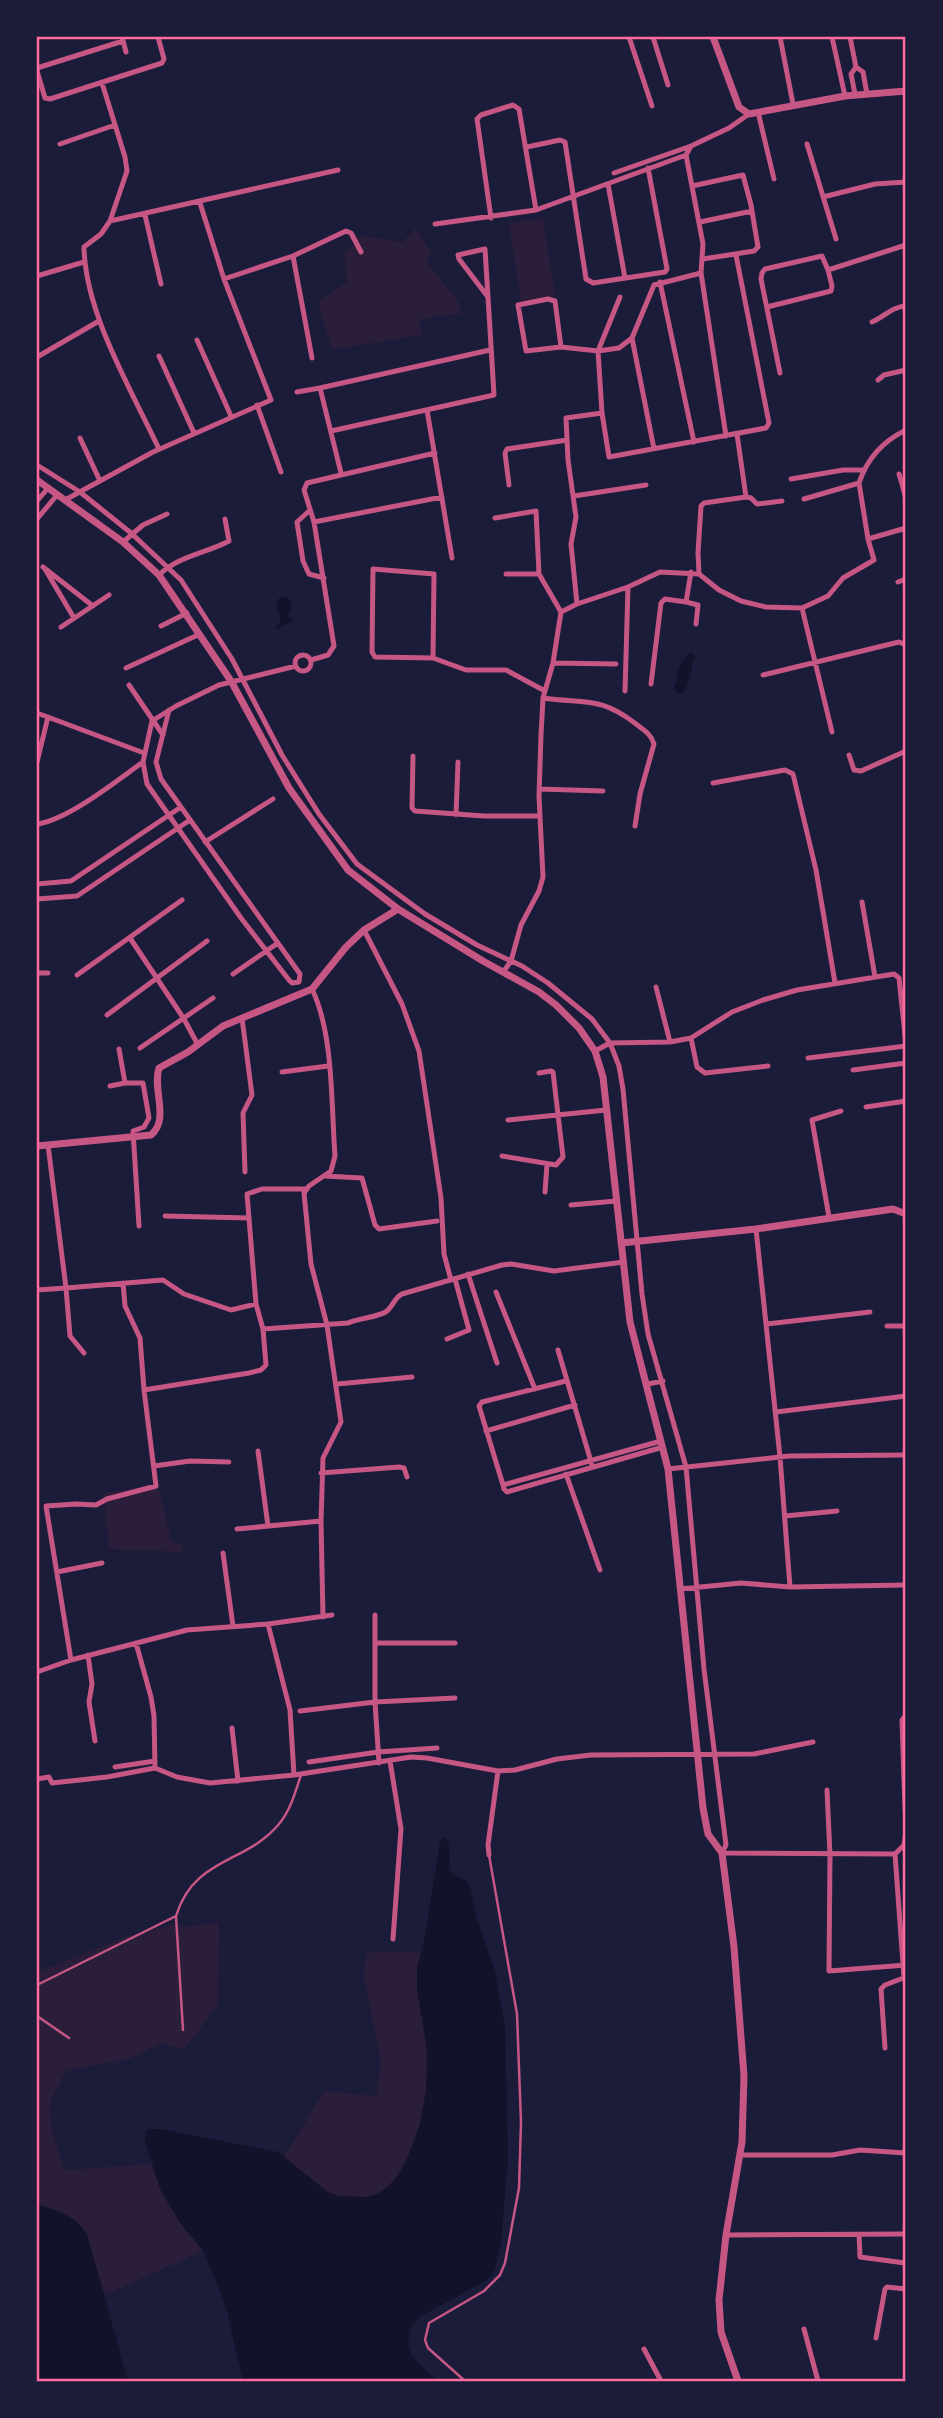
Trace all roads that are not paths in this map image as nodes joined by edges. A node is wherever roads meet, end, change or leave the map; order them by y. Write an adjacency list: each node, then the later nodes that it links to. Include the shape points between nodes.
1 (158, 37): 12 (street, via 162,63)
2 (629, 37): 19 (street)
3 (653, 37): 13 (street)
4 (713, 37): 21 (street, via 740,107)
5 (780, 37): 18 (street)
6 (832, 37): 17 (street)
7 (850, 37): 10 (street)
8 (122, 39): 9 (street); 11 (street)
9 (126, 52)
10 (856, 67): 15 (street, via 863,72); 16 (street, via 851,75)
11 (37, 70): 12 (street, via 47,99)
12 (102, 83): 22 (street)
13 (667, 85)
14 (906, 91): 15 (street)
15 (867, 93): 16 (street)
16 (855, 94): 17 (street)
17 (845, 96): 18 (street)
18 (793, 104): 20 (street)
19 (652, 106)
20 (758, 112): 21 (street); 31 (street)
21 (749, 114): 25 (street)
22 (115, 125): 23 (street); 42 (street, via 127,171)
23 (60, 144)
24 (807, 144): 36 (street)
25 (691, 146): 27 (street); 30 (street)
26 (527, 147): 35 (street, via 565,142); 38 (street); 41 (street, via 516,106 477,118)
27 (686, 155): 28 (street); 34 (street)
28 (648, 168): 33 (street); 55 (street, via 667,269 663,274)
29 (338, 170): 37 (street)
30 (614, 173)
31 (774, 179)
32 (906, 182): 36 (street, via 875,184)
33 (608, 184): 35 (street); 55 (street)
34 (692, 186): 39 (street, via 739,174 745,177); 43 (street)
35 (574, 196): 38 (street); 55 (street, via 586,279 593,283)
36 (823, 197): 45 (street)
37 (200, 202): 40 (street); 56 (street)
38 (536, 210): 41 (street)
39 (752, 211): 43 (street); 48 (street, via 758,249)
40 (145, 215): 42 (street); 58 (street)
41 (491, 218): 44 (street)
42 (110, 221): 51 (street, via 84,247)
43 (700, 222): 50 (street)
44 (435, 224)
45 (836, 239)
46 (906, 245): 52 (street)
47 (361, 252): 49 (street, via 346,232)
48 (736, 255): 50 (street); 85 (street, via 769,423 766,428)
49 (293, 256): 56 (street); 72 (street)
50 (704, 259): 53 (street)
51 (84, 262): 54 (street); 63 (street)
52 (828, 270): 62 (street, via 831,291); 62 (street, via 822,257 765,269 761,279)
53 (701, 273): 57 (street); 86 (street)
54 (37, 276)
55 (625, 278)
56 (224, 279): 78 (street, via 271,400)
57 (660, 282): 65 (street, via 652,288); 89 (street)
58 (161, 284)
59 (488, 297): 59 (street, via 459,259 458,255 485,249); 68 (street)
60 (620, 297): 69 (street)
61 (906, 306): 64 (street)
62 (767, 307): 74 (street)
63 (99, 321): 71 (street); 90 (street)
64 (873, 322)
65 (632, 338): 69 (street, via 620,348); 91 (street)
66 (197, 340): 81 (street)
67 (561, 347): 67 (street, via 555,301 518,305 526,351); 69 (street)
68 (490, 350): 76 (street); 79 (street, via 494,395)
69 (598, 351): 80 (street)
70 (159, 356): 84 (street)
71 (37, 357)
72 (312, 358)
73 (906, 370): 75 (street)
74 (780, 373)
75 (878, 380)
76 (320, 388): 77 (street); 83 (street)
77 (297, 391)
78 (257, 405): 81 (street); 95 (street)
79 (427, 410): 83 (street); 92 (street)
80 (602, 413): 88 (street, via 566,418); 91 (street, via 609,457)
81 (230, 416): 84 (street)
82 (906, 430): 94 (street, via 885,442)
83 (331, 431): 96 (street)
84 (194, 433): 90 (street)
85 (737, 434): 86 (street); 110 (street)
86 (726, 436): 89 (street)
87 (80, 438): 99 (street)
88 (567, 440): 103 (street, via 507,449); 108 (street)
89 (694, 442): 91 (street)
90 (159, 449): 99 (street)
91 (654, 449)
92 (436, 453): 96 (street); 109 (street)
93 (37, 465): 106 (street)
94 (863, 470): 98 (street); 101 (street)
95 (281, 472)
96 (341, 473): 116 (street, via 305,485)
97 (899, 474): 102 (street)
98 (791, 479)
99 (100, 481): 106 (street)
100 (38, 483): 105 (street)
101 (859, 483): 112 (street); 124 (street)
102 (904, 484): 113 (street)
103 (509, 485)
104 (646, 485): 108 (street)
105 (48, 488): 107 (street); 114 (street)
106 (78, 493): 111 (street); 123 (street)
107 (57, 495): 111 (street); 119 (street)
108 (573, 496): 139 (street, via 576,517 571,544)
109 (442, 497): 121 (street); 126 (street)
110 (746, 497): 115 (street, via 757,504); 130 (street, via 701,506)
111 (67, 499): 125 (street)
112 (804, 499)
113 (906, 499)
114 (37, 501)
115 (782, 501)
116 (309, 511): 121 (street); 133 (street, via 297,522 303,561 309,574)
117 (167, 514): 123 (street)
118 (495, 518): 132 (street, via 536,511)
119 (37, 519)
120 (225, 519): 128 (street, via 229,541)
121 (314, 522): 133 (street)
122 (906, 528): 124 (street)
123 (131, 533): 125 (street); 128 (street)
124 (868, 539): 141 (street, via 873,562 848,574 828,596)
125 (122, 542): 128 (street)
126 (452, 558)
127 (40, 568): 140 (street); 144 (street)
128 (164, 570): 143 (street); 146 (street, via 192,594)
129 (691, 572): 130 (street); 136 (street, via 660,572); 138 (street)
130 (699, 573): 141 (street, via 741,601)
131 (506, 574): 132 (street)
132 (539, 574): 142 (street)
133 (324, 578): 157 (street, via 334,646 328,655 311,660 298,656 296,666)
134 (906, 579): 135 (street)
135 (898, 582)
136 (628, 587): 139 (street); 162 (street)
137 (109, 595): 140 (street)
138 (686, 602): 145 (street, via 698,605); 159 (street, via 665,599 661,603)
139 (577, 604): 142 (street)
140 (93, 606): 144 (street)
141 (802, 608): 152 (street)
142 (561, 612): 153 (street)
143 (187, 614): 147 (street); 149 (street)
144 (74, 618): 148 (street)
145 (696, 624)
146 (210, 625): 149 (street); 157 (street)
147 (161, 626)
148 (61, 627)
149 (199, 633): 155 (street); 158 (street)
150 (906, 645): 152 (street, via 899,642)
151 (433, 658): 151 (street, via 375,657 373,569 434,574); 161 (street, via 466,670 506,670)
152 (815, 662): 156 (street); 168 (street)
153 (553, 663): 154 (street); 161 (street)
154 (616, 664)
155 (126, 668)
156 (763, 676)
157 (242, 678): 158 (street); 172 (street)
158 (231, 681): 164 (street); 175 (street)
159 (651, 684)
160 (130, 685): 167 (street)
161 (545, 691): 163 (street)
162 (625, 691)
163 (543, 698): 180 (street); 189 (street, via 609,706 650,734 654,744)
164 (169, 710): 167 (street); 169 (street)
165 (37, 713): 166 (street)
166 (48, 717): 171 (street); 176 (street)
167 (152, 720): 169 (street); 171 (street)
168 (832, 732)
169 (163, 735): 183 (street, via 157,769)
170 (906, 751): 173 (street, via 861,771 854,769)
171 (144, 753): 177 (street)
172 (282, 755): 175 (street); 202 (street, via 357,864 425,914)
173 (849, 755)
174 (413, 756): 184 (street, via 412,808)
175 (272, 758): 196 (street, via 348,870)
176 (37, 762)
177 (143, 762): 185 (street, via 147,784); 188 (street, via 67,814)
178 (458, 762): 184 (street)
179 (713, 783): 210 (street, via 785,770 793,774 816,870)
180 (539, 789): 181 (street); 186 (street)
181 (603, 791)
182 (273, 799): 191 (street)
183 (181, 807): 185 (street); 187 (street)
184 (456, 815): 186 (street)
185 (168, 816): 190 (street); 192 (street, via 71,881)
186 (540, 816): 202 (street, via 543,877)
187 (190, 820): 190 (street); 191 (street)
188 (37, 824)
189 (635, 826)
190 (177, 829): 193 (street, via 78,895); 201 (street)
191 (205, 842): 200 (street)
192 (37, 884)
193 (37, 899)
194 (182, 900): 198 (street)
195 (862, 902): 207 (street)
196 (398, 909): 197 (street); 202 (street, via 483,961)
197 (365, 930): 212 (street); 263 (street, via 402,1004 419,1051 441,1198 444,1254)
198 (130, 939): 206 (street); 209 (street)
199 (207, 941): 209 (street)
200 (278, 943): 201 (street); 201 (street, via 300,974 299,982 292,983)
201 (267, 951): 205 (street)
202 (508, 965): 217 (street, via 548,983); 218 (street)
203 (37, 973): 204 (street)
204 (48, 973)
205 (233, 974)
206 (77, 975)
207 (875, 976): 208 (street); 210 (street)
208 (903, 977): 223 (street)
209 (157, 978): 214 (street); 216 (street)
210 (835, 983): 219 (street, via 763,1000 732,1012)
211 (656, 987): 220 (street)
212 (312, 989): 215 (street); 229 (street, via 324,1028)
213 (213, 998): 216 (street)
214 (107, 1015)
215 (242, 1018): 222 (street); 247 (street, via 252,1095 243,1113)
216 (184, 1019): 222 (street); 224 (street)
217 (592, 1019): 218 (street); 221 (street)
218 (579, 1028): 226 (street)
219 (691, 1038): 220 (street); 230 (street, via 697,1067 705,1073)
220 (670, 1042): 221 (street)
221 (608, 1044): 226 (street); 260 (street, via 623,1089)
222 (198, 1045): 242 (street, via 159,1068 158,1129)
223 (906, 1046): 227 (street)
224 (140, 1048)
225 (119, 1049): 234 (street)
226 (597, 1050): 238 (street)
227 (808, 1058)
228 (906, 1063): 231 (street)
229 (328, 1066): 232 (street); 248 (street, via 335,1156 331,1171)
230 (768, 1066)
231 (853, 1070)
232 (282, 1072)
233 (539, 1073): 240 (street, via 554,1072)
234 (124, 1083): 235 (street); 242 (street, via 141,1082 144,1087 149,1118 144,1127 132,1131)
235 (110, 1086)
236 (906, 1101): 237 (street)
237 (866, 1107)
238 (607, 1110): 240 (street); 251 (street)
239 (841, 1111): 255 (street, via 812,1120)
240 (560, 1115): 241 (street); 246 (street, via 564,1157 556,1165)
241 (508, 1120)
242 (133, 1138): 243 (street); 258 (street)
243 (48, 1145): 244 (street); 265 (street)
244 (37, 1146)
245 (502, 1156): 246 (street)
246 (547, 1164): 250 (street)
247 (245, 1172)
248 (324, 1176): 249 (street); 257 (street, via 362,1178 379,1229)
249 (307, 1189): 256 (street, via 262,1189 247,1194); 271 (street, via 311,1264)
250 (545, 1192)
251 (616, 1201): 252 (street); 260 (street)
252 (571, 1205)
253 (906, 1214): 255 (street, via 893,1209)
254 (165, 1216): 256 (street)
255 (829, 1217): 259 (street)
256 (248, 1218): 268 (street)
257 (437, 1221)
258 (139, 1226)
259 (756, 1229): 260 (street); 270 (street)
260 (630, 1242): 261 (street); 281 (street, via 648,1334)
261 (624, 1262): 262 (street, via 554,1271 511,1264); 283 (street, via 630,1322)
262 (468, 1274): 263 (street); 278 (street)
263 (453, 1280): 271 (street, via 402,1294 382,1314); 275 (street, via 469,1330)
264 (123, 1283): 265 (street); 268 (street, via 163,1280 184,1294 231,1310); 285 (street, via 125,1306 140,1338)
265 (66, 1288): 266 (street); 277 (street, via 70,1336)
266 (37, 1290)
267 (496, 1292): 284 (street)
268 (256, 1304): 274 (street)
269 (870, 1312): 270 (street)
270 (767, 1324): 288 (street)
271 (327, 1325): 274 (street); 282 (street)
272 (887, 1326): 273 (street)
273 (906, 1326)
274 (263, 1329): 285 (street, via 266,1365 261,1370)
275 (447, 1339)
276 (558, 1350): 280 (street)
277 (84, 1353)
278 (496, 1363)
279 (412, 1377): 282 (street)
280 (565, 1381): 284 (street); 287 (street)
281 (663, 1381): 283 (street); 297 (street)
282 (337, 1384): 300 (street, via 341,1422 323,1458)
283 (648, 1384): 290 (street)
284 (534, 1389): 289 (street, via 482,1402 479,1409)
285 (144, 1390): 296 (street)
286 (906, 1396): 288 (street)
287 (575, 1405): 289 (street); 295 (street)
288 (776, 1412): 293 (street)
289 (486, 1431): 299 (street, via 508,1492)
290 (662, 1444): 295 (street); 298 (street)
291 (258, 1451): 306 (street)
292 (906, 1455): 293 (street)
293 (780, 1457): 297 (street); 303 (street)
294 (229, 1462): 296 (street)
295 (592, 1465): 299 (street)
296 (154, 1466): 312 (street, via 156,1486 152,1488 96,1505 46,1506)
297 (686, 1467): 298 (street); 305 (street)
298 (668, 1469): 307 (street)
299 (565, 1472): 311 (street)
300 (321, 1473): 301 (street, via 399,1467); 304 (street)
301 (407, 1477)
302 (837, 1511): 303 (street)
303 (785, 1516): 314 (street)
304 (321, 1521): 306 (street); 319 (street)
305 (690, 1522): 307 (street); 315 (street)
306 (268, 1525): 308 (street)
307 (675, 1525): 316 (street)
308 (237, 1529)
309 (223, 1553): 321 (street)
310 (102, 1563): 312 (street)
311 (600, 1570)
312 (57, 1572): 326 (street)
313 (906, 1585): 314 (street)
314 (790, 1587): 315 (street, via 741,1583)
315 (697, 1591): 316 (street); 339 (street)
316 (680, 1593): 338 (street)
317 (332, 1615): 319 (street)
318 (375, 1615): 323 (street)
319 (323, 1616): 320 (street)
320 (268, 1624): 321 (street); 348 (street, via 290,1710)
321 (233, 1626): 322 (street, via 187,1630)
322 (136, 1643): 325 (street); 343 (street, via 154,1716)
323 (375, 1643): 324 (street); 329 (street)
324 (455, 1643)
325 (88, 1655): 326 (street); 333 (street)
326 (71, 1660): 327 (street)
327 (37, 1672)
328 (455, 1698): 329 (street)
329 (375, 1702): 330 (street); 336 (street)
330 (300, 1711)
331 (906, 1715): 351 (street, via 902,1720)
332 (232, 1728): 350 (street)
333 (95, 1741)
334 (813, 1742): 339 (street, via 765,1753)
335 (437, 1748): 336 (street)
336 (378, 1752): 337 (street); 342 (street)
337 (367, 1754): 341 (street); 344 (street)
338 (701, 1755): 339 (street); 346 (street, via 591,1755); 355 (street, via 708,1834)
339 (714, 1755): 355 (street, via 726,1845)
340 (390, 1761): 342 (street); 346 (street, via 419,1757); 360 (street, via 401,1829)
341 (309, 1762)
342 (379, 1763): 344 (street)
343 (155, 1764): 345 (street); 349 (street, via 75,1781); 350 (street, via 177,1777 210,1783)
344 (368, 1765): 347 (street)
345 (116, 1767)
346 (498, 1771): 357 (street)
347 (301, 1774): 348 (street); 359 (lane, via 289,1811 278,1826 195,1880)
348 (293, 1775): 350 (street)
349 (37, 1779)
350 (238, 1781)
351 (905, 1781): 353 (street)
352 (827, 1790): 358 (street)
353 (906, 1826)
354 (906, 1832): 356 (street, via 904,1845)
355 (722, 1853): 358 (street); 369 (street, via 744,2077)
356 (895, 1854): 358 (street); 361 (street)
357 (489, 1855): 378 (lane, via 517,2014 519,2188 500,2275 484,2291 429,2323 425,2334 428,2348)
358 (830, 1855): 361 (street, via 829,1971)
359 (176, 1916): 363 (lane); 365 (lane)
360 (394, 1939)
361 (905, 1965): 362 (street)
362 (905, 1977): 367 (street, via 881,1989)
363 (37, 1985)
364 (37, 2016): 366 (lane)
365 (183, 2031)
366 (69, 2038)
367 (885, 2048)
368 (906, 2153): 369 (street, via 860,2150 832,2155)
369 (740, 2155): 372 (street)
370 (859, 2234): 371 (street); 372 (street); 373 (street, via 860,2257)
371 (906, 2234)
372 (726, 2235): 380 (street, via 719,2317)
373 (905, 2263)
374 (906, 2289): 376 (street, via 885,2289)
375 (804, 2329): 381 (street)
376 (876, 2337)
377 (644, 2349): 379 (street)
378 (465, 2381)
379 (661, 2381)
380 (738, 2381)
381 (818, 2381)

